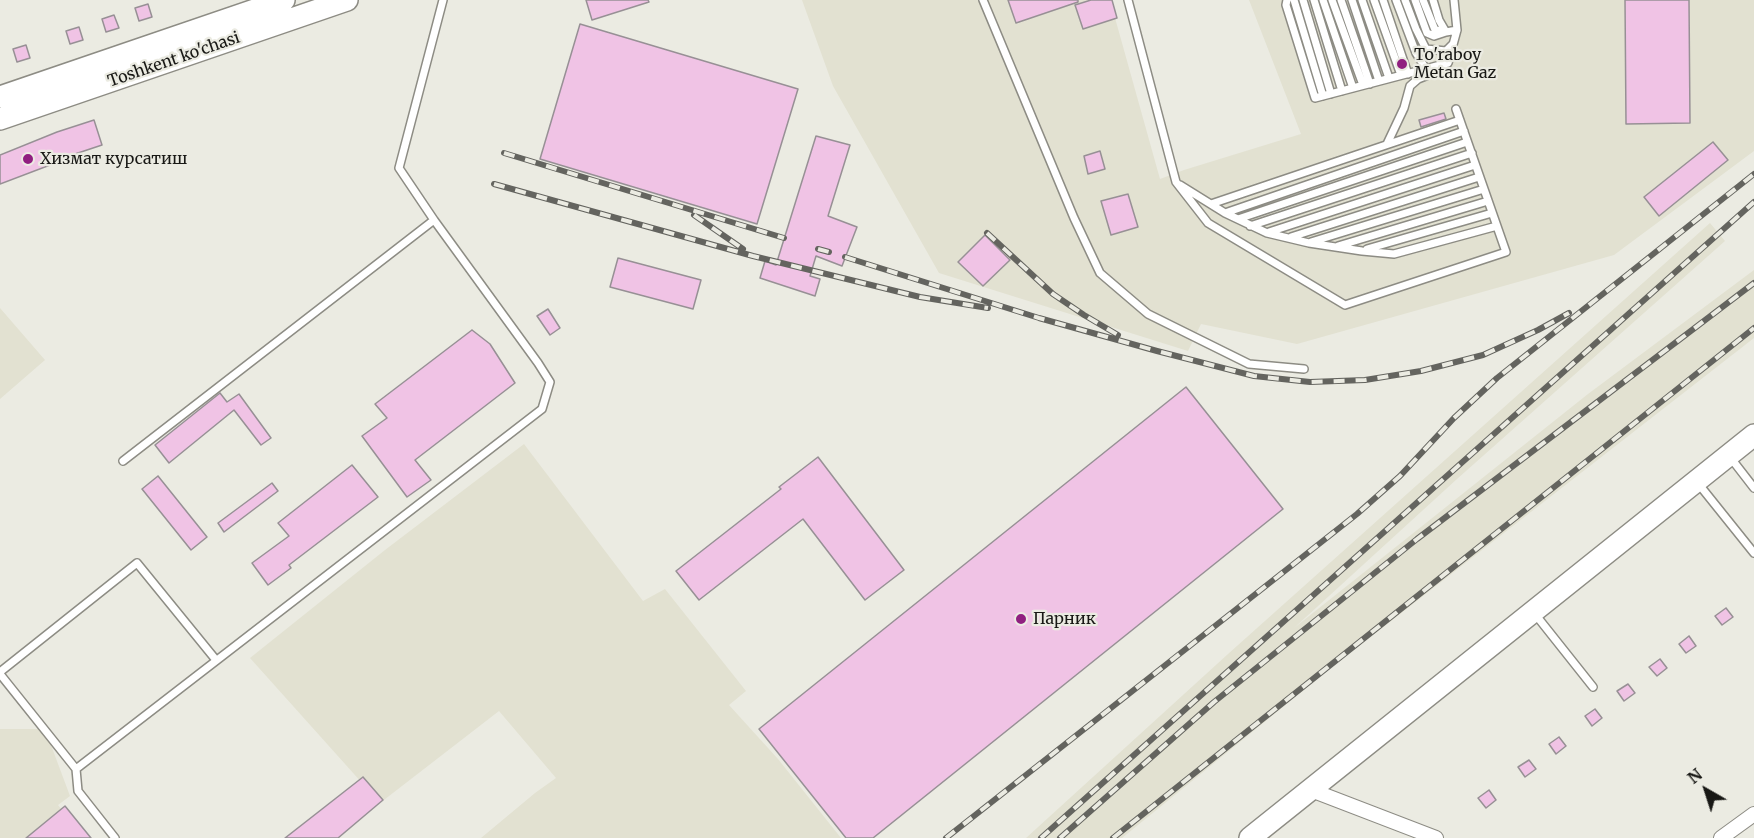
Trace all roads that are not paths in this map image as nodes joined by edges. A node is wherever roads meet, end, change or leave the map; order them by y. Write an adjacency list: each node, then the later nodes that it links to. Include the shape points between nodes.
1 (284, 0): 35 (main road, Toshkent ko'chasi)
2 (347, 0): 37 (main road, Toshkent ko'chasi)
3 (443, 0): 52 (lane, via 399,168)
4 (983, 0): 60 (lane, via 1100,273 1148,314 1249,364)
5 (1128, 0): 45 (lane)
6 (1287, 0): 34 (lane, via 1315,98)
7 (1294, 0): 34 (lane)
8 (1303, 0): 34 (lane)
9 (1314, 0): 33 (lane)
10 (1323, 0): 32 (lane)
11 (1332, 0): 31 (lane)
12 (1341, 0): 31 (lane)
13 (1352, 0): 30 (lane)
14 (1362, 0): 29 (lane)
15 (1374, 0): 28 (lane)
16 (1383, 0): 28 (lane)
17 (1396, 0): 27 (lane)
18 (1406, 0): 25 (lane, via 1426,49 1446,51)
19 (1415, 0): 24 (lane, via 1427,33 1434,36)
20 (1423, 0): 24 (lane, via 1435,30)
21 (1433, 0): 24 (lane)
22 (1454, 0): 23 (lane)
23 (1457, 30): 24 (lane); 25 (lane)
24 (1446, 32)
25 (1453, 44): 26 (lane)
26 (1448, 63): 27 (lane); 41 (lane, via 1410,86)
27 (1426, 69): 28 (lane)
28 (1405, 74): 29 (lane)
29 (1389, 78): 30 (lane)
30 (1379, 81): 31 (lane)
31 (1366, 85): 32 (lane)
32 (1353, 88): 33 (lane)
33 (1342, 91): 34 (lane)
34 (1327, 95)
35 (0, 97)
36 (1456, 109): 38 (lane)
37 (0, 119)
38 (1460, 120): 39 (lane); 41 (lane)
39 (1464, 131): 40 (lane); 49 (lane)
40 (1467, 142): 42 (lane); 51 (lane)
41 (1387, 144): 48 (lane)
42 (1472, 153): 43 (lane); 53 (lane)
43 (1475, 165): 44 (lane); 55 (lane)
44 (1479, 177): 46 (lane); 56 (lane)
45 (1176, 182): 48 (lane); 54 (lane, via 1208,223 1345,305 1506,252)
46 (1484, 189): 47 (lane); 57 (lane)
47 (1488, 201): 50 (lane); 58 (lane)
48 (1211, 204): 49 (lane)
49 (1225, 213): 51 (lane)
50 (1492, 213): 54 (lane); 59 (lane)
51 (1238, 219): 53 (lane)
52 (434, 220): 63 (lane); 68 (lane, via 550,382 542,409)
53 (1251, 226): 55 (lane)
54 (1497, 226): 59 (lane, via 1394,254)
55 (1267, 233): 56 (lane)
56 (1289, 238): 57 (lane)
57 (1309, 243): 58 (lane)
58 (1335, 247): 59 (lane)
59 (1362, 250)
60 (1304, 369)
61 (1754, 435): 62 (main road)
62 (1728, 455): 64 (main road); 65 (lane)
63 (123, 461)
64 (1696, 481): 66 (lane); 67 (main road)
65 (1754, 488)
66 (1754, 553)
67 (1533, 612): 70 (lane); 72 (main road)
68 (216, 660): 69 (lane, via 137,563); 71 (lane)
69 (0, 673): 71 (lane)
70 (1593, 687)
71 (76, 769): 74 (lane, via 78,791)
72 (1311, 790): 75 (main road); 76 (street)
73 (1754, 814): 77 (street)
74 (115, 838)
75 (1250, 838)
76 (1436, 838)
77 (1721, 838)

